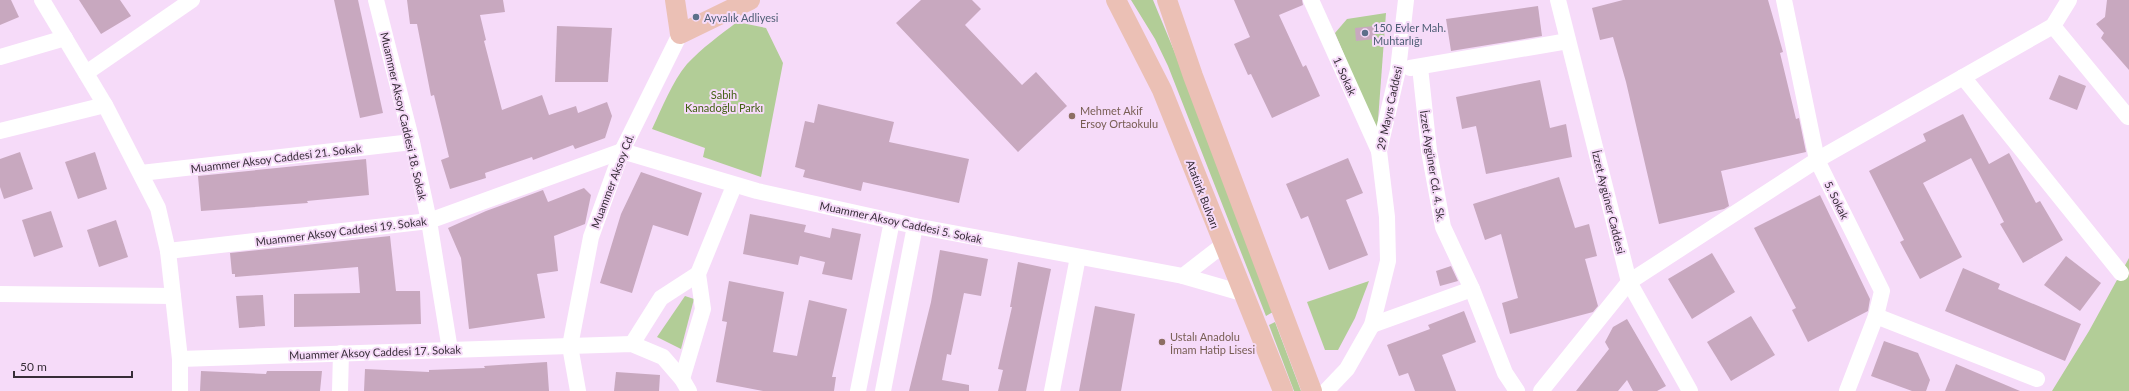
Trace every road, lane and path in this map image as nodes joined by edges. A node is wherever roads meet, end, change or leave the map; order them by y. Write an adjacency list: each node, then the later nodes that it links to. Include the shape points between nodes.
1 (42, 0): 15 (street)
2 (192, 0): 20 (street)
3 (376, 0): 25 (street, Muammer Aksoy Caddesi 18. Sokak)
4 (675, 0): 14 (main road)
5 (750, 0): 14 (main road)
6 (1116, 0): 34 (main road, Atatürk Bulvarı, via 1162,90)
7 (1167, 0): 61 (main road, via 1193,76)
8 (1310, 0): 27 (street, 1. Sokak)
9 (1406, 0): 19 (street, 29 Mayıs Caddesi)
10 (1558, 0): 16 (street, İzzet Aygüner Caddesi)
11 (1784, 0): 28 (street, 5. Sokak)
12 (2069, 0): 13 (street)
13 (2053, 26): 21 (street); 23 (street)
14 (680, 34): 26 (street, Muammer Aksoy Cd.)
15 (65, 38): 17 (street); 20 (street)
16 (1568, 41): 18 (street); 40 (street, İzzet Aygüner Caddesi)
17 (0, 57)
18 (1420, 67): 19 (street); 41 (street, İzzet Aygüner Cd. 4. Sk., via 1429,151 1443,227)
19 (1398, 70): 27 (street, 29 Mayıs Caddesi)
20 (86, 73): 22 (street)
21 (1963, 77): 28 (street); 37 (street)
22 (105, 105): 24 (street); 29 (street)
23 (2128, 117)
24 (0, 131)
25 (412, 142): 29 (street, Muammer Aksoy Caddesi 21. Sokak); 31 (street, Muammer Aksoy Caddesi 18. Sokak)
26 (622, 151): 30 (street, Muammer Aksoy Caddesi 5. Sokak); 31 (street, Muammer Aksoy Caddesi 19. Sokak); 48 (street, Muammer Aksoy Cd., via 591,237)
27 (1379, 151): 46 (street, 29 Mayıs Caddesi, via 1387,217 1388,260)
28 (1817, 160): 40 (street); 45 (street, 5. Sokak, via 1882,291)
29 (141, 173): 35 (street, via 158,208)
30 (734, 186): 32 (street, Muammer Aksoy Caddesi 5. Sokak); 38 (street)
31 (429, 221): 35 (street, Muammer Aksoy Caddesi 19. Sokak); 49 (street, Muammer Aksoy Caddesi 18. Sokak)
32 (892, 221): 33 (street, Muammer Aksoy Caddesi 5. Sokak); 57 (street)
33 (915, 226): 36 (street, Muammer Aksoy Caddesi 5. Sokak); 58 (street)
34 (1223, 245): 39 (street); 42 (main road, Atatürk Bulvarı)
35 (168, 251): 44 (street)
36 (1078, 257): 39 (street, Muammer Aksoy Caddesi 5. Sokak); 59 (street)
37 (2121, 273)
38 (698, 274): 47 (street, via 662,298); 53 (street, via 703,309)
39 (1183, 276): 42 (street, Muammer Aksoy Caddesi 5. Sokak)
40 (1629, 282): 64 (street); 65 (street, İzzet Aygüner Caddesi)
41 (1472, 289): 46 (street); 63 (street, İzzet Aygüner Cd. 4. Sk., via 1505,373)
42 (1242, 293): 60 (main road, Atatürk Bulvarı)
43 (0, 294): 44 (street)
44 (173, 296): 51 (street)
45 (1876, 316): 52 (street); 66 (street, 5. Sokak)
46 (1372, 325): 62 (street, 29 Mayıs Caddesi, via 1347,369)
47 (632, 344): 48 (street, Muammer Aksoy Caddesi 17. Sokak); 53 (street, via 663,357)
48 (570, 346): 49 (street, Muammer Aksoy Caddesi 17. Sokak); 56 (street, Muammer Aksoy Cd.)
49 (450, 350): 50 (street, Muammer Aksoy Caddesi 17. Sokak)
50 (341, 353): 51 (street, Muammer Aksoy Caddesi 17. Sokak); 55 (street)
51 (180, 359): 54 (street)
52 (2037, 379)
53 (686, 385)
54 (180, 391)
55 (340, 391)
56 (578, 391)
57 (858, 391)
58 (883, 391)
59 (1052, 391)
60 (1283, 391)
61 (1312, 391)
62 (1326, 391)
63 (1517, 391)
64 (1541, 391)
65 (1690, 391)
66 (1846, 391)

